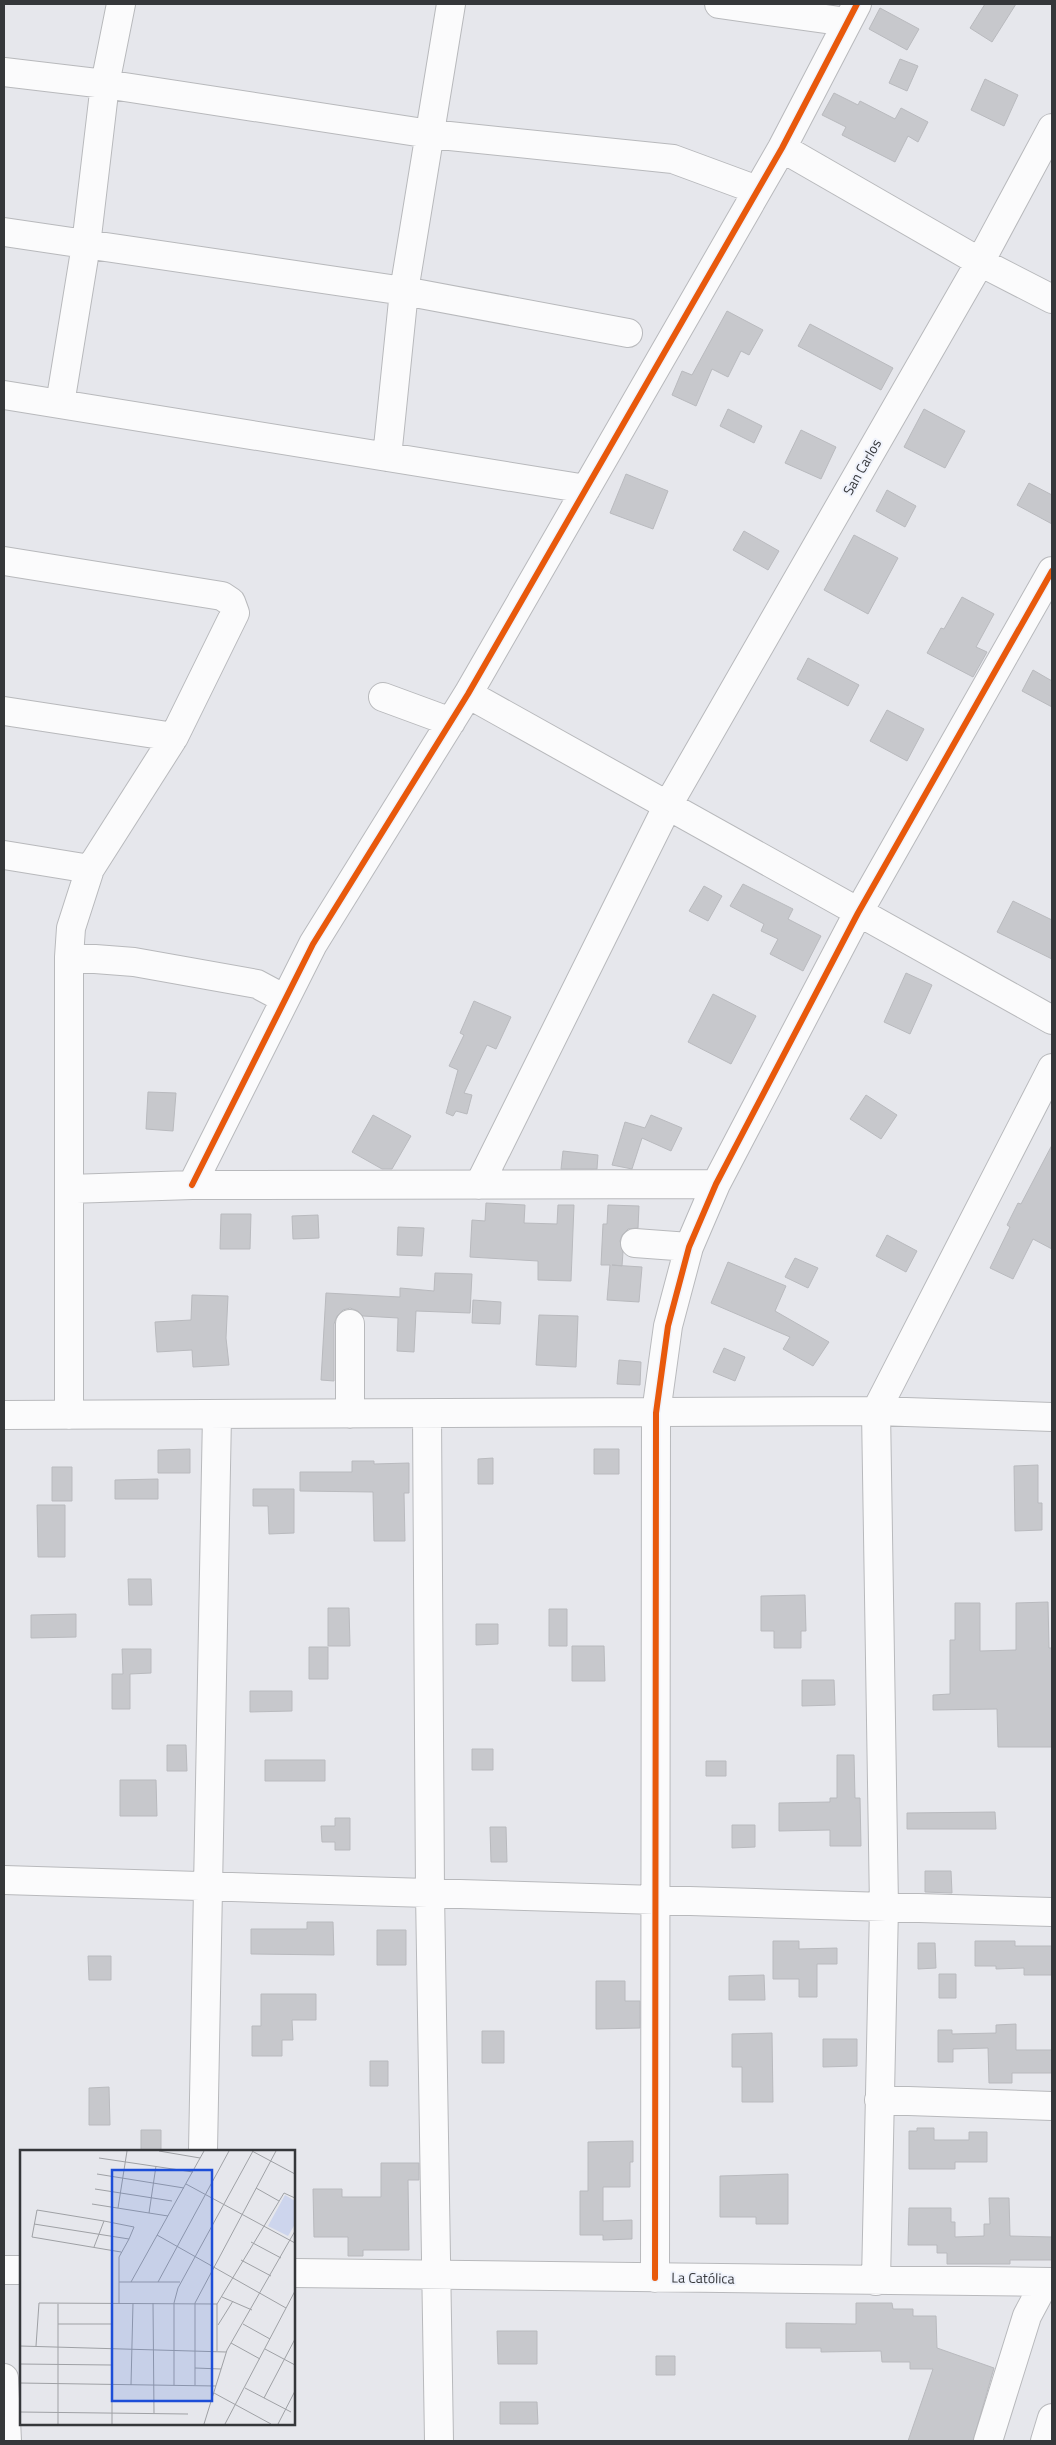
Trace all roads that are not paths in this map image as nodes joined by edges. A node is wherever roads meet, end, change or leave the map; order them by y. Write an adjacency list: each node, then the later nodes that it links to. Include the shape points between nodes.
1 (121, 4): 6 (street)
2 (451, 4): 8 (street)
3 (719, 4): 4 (street)
4 (852, 13): 9 (street)
5 (4, 72): 6 (street)
6 (105, 84): 8 (street); 12 (street)
7 (1052, 128): 13 (street, San Carlos)
8 (430, 134): 10 (street, via 673,159); 14 (street)
9 (782, 148): 10 (street); 13 (street)
10 (757, 190): 20 (street)
11 (4, 232): 12 (street)
12 (86, 245): 14 (street); 18 (street)
13 (980, 262): 15 (street); 28 (street, San Carlos)
14 (404, 291): 16 (street); 19 (street)
15 (1052, 299)
16 (628, 333)
17 (4, 395): 18 (street)
18 (60, 404): 19 (street)
19 (387, 457): 20 (street)
20 (586, 489): 23 (street)
21 (4, 561): 27 (street, via 222,596 231,602 236,613)
22 (1052, 571): 31 (street)
23 (468, 694): 26 (street); 28 (street)
24 (383, 697): 26 (street)
25 (4, 711): 27 (street)
26 (451, 722): 33 (street, via 313,944)
27 (174, 736): 30 (street)
28 (668, 805): 31 (street); 38 (street, San Carlos)
29 (4, 855): 30 (street)
30 (90, 869): 32 (street, via 71,928)
31 (858, 913): 34 (street); 36 (street)
32 (69, 957): 33 (street, via 134,962 257,984); 39 (street)
33 (286, 999): 37 (street)
34 (1052, 1020)
35 (1052, 1068): 43 (street)
36 (716, 1184): 38 (street); 41 (street)
37 (192, 1185): 38 (street); 39 (street)
38 (479, 1185)
39 (69, 1189): 47 (street)
40 (635, 1243): 41 (street)
41 (689, 1247): 44 (street, via 668,1326)
42 (350, 1324): 45 (street)
43 (876, 1411): 44 (street); 50 (street); 55 (street)
44 (656, 1413): 46 (street); 54 (street)
45 (350, 1414): 46 (street); 48 (street)
46 (427, 1414): 53 (street)
47 (69, 1415): 48 (street); 49 (street)
48 (217, 1415): 52 (street)
49 (4, 1416)
50 (1052, 1417)
51 (4, 1880): 52 (street)
52 (208, 1886): 53 (street); 59 (street)
53 (430, 1893): 54 (street); 63 (street)
54 (656, 1900): 55 (street); 64 (street)
55 (884, 1907): 56 (street); 57 (street)
56 (1052, 1912)
57 (879, 2100): 58 (street); 65 (street)
58 (1052, 2106)
59 (203, 2150)
60 (4, 2270): 61 (street)
61 (20, 2270)
62 (295, 2273): 63 (street, La Católica)
63 (436, 2275): 64 (street, La Católica); 70 (street)
64 (655, 2278): 65 (street, La Católica)
65 (876, 2280): 66 (street, La Católica)
66 (1048, 2282): 71 (street, via 1027,2316)
67 (4, 2378): 69 (street)
68 (1052, 2418): 72 (street)
69 (7, 2441)
70 (439, 2441)
71 (988, 2441)
72 (1045, 2441)

